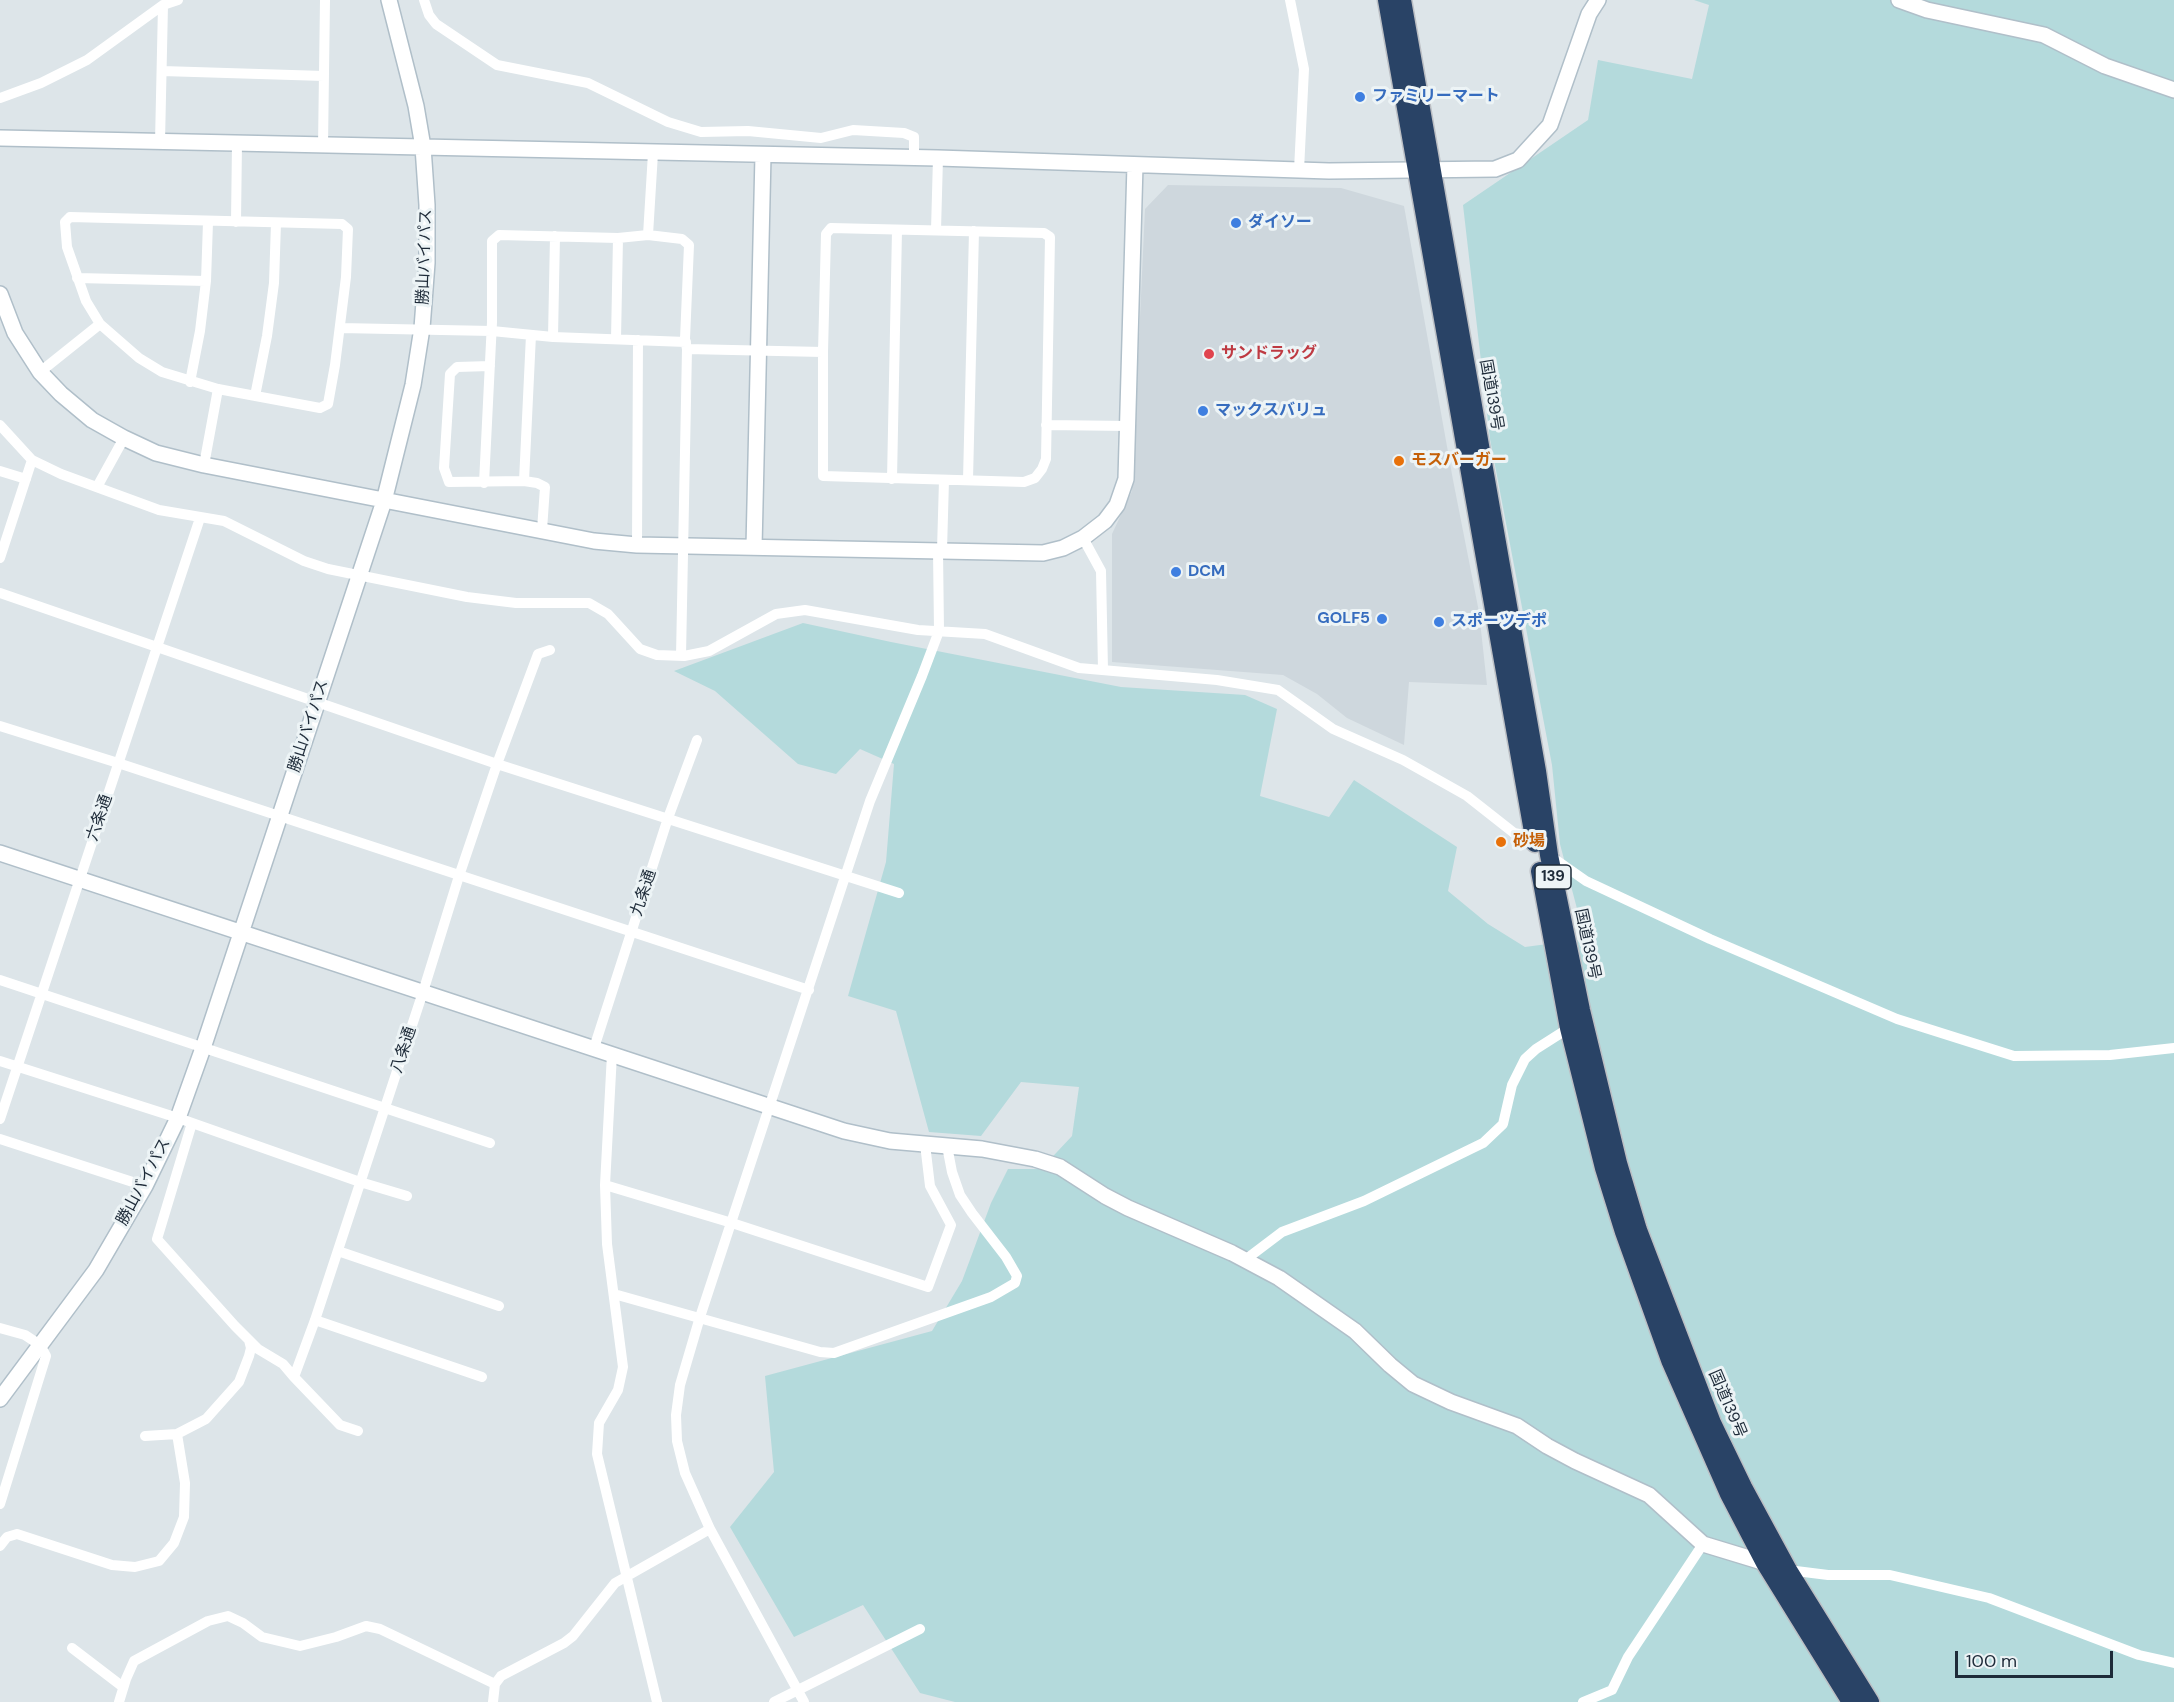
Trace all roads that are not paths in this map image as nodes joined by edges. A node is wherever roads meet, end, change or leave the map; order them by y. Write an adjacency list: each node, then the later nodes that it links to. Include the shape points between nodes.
1 (178, 0): 10 (street)
2 (325, 0): 12 (street)
3 (389, 0): 19 (street, 勝山バイパス)
4 (424, 0): 22 (street, via 436,24 497,65 588,83 668,123 701,132 748,131 820,138 853,130 904,133 914,137)
5 (1290, 0): 25 (street, via 1304,69)
6 (1387, 0): 26 (highway, 国道139号 / 139)
7 (1402, 0): 26 (highway, 国道139号 / 139)
8 (1598, 0): 26 (street, via 1589,14 1550,125 1518,160 1496,169)
9 (1899, 0): 13 (street, via 1927,10 2044,35 2105,66)
10 (163, 5): 11 (street); 14 (street, via 87,60)
11 (162, 71): 12 (street); 16 (street)
12 (324, 76): 18 (street)
13 (2174, 90)
14 (0, 98)
15 (0, 138): 16 (street)
16 (160, 142): 17 (street)
17 (237, 143): 18 (street); 28 (street)
18 (323, 146): 19 (street)
19 (423, 147): 20 (street); 41 (street, 勝山バイパス, via 427,263)
20 (653, 153): 21 (street); 33 (street)
21 (763, 155): 22 (street); 48 (street)
22 (914, 158): 23 (street)
23 (938, 158): 24 (street); 31 (street)
24 (1135, 165): 25 (street); 57 (street)
25 (1299, 170): 26 (street)
26 (1424, 170): 92 (highway, 国道139号 / 139); 94 (highway, 国道139号 / 139, via 1533,748)
27 (208, 222): 28 (street); 36 (street, via 70,218 65,222 67,247); 37 (street)
28 (236, 222): 29 (street)
29 (276, 223): 40 (street, via 342,224 348,229); 54 (street, via 274,283)
30 (897, 230): 31 (street); 49 (street, via 831,228 826,234); 63 (street)
31 (936, 230): 32 (street)
32 (974, 231): 55 (street, via 1044,233 1050,237); 65 (street)
33 (648, 235): 35 (street); 47 (street, via 682,238 689,245)
34 (555, 236): 35 (street); 42 (street, via 499,235 492,242); 44 (street)
35 (618, 238): 45 (street)
36 (77, 278): 37 (street); 39 (street)
37 (206, 281): 52 (street)
38 (0, 294): 51 (street, via 15,333)
39 (100, 324): 51 (street); 52 (street, via 139,358 162,372)
40 (339, 328): 41 (street); 54 (street, via 328,404 320,408)
41 (422, 330): 42 (street); 69 (street, 勝山バイパス)
42 (492, 331): 43 (street); 50 (street)
43 (531, 335): 44 (street); 66 (street)
44 (553, 337): 45 (street)
45 (616, 339): 46 (street)
46 (638, 340): 47 (street); 73 (street)
47 (686, 345): 48 (street); 74 (street)
48 (758, 350): 49 (street); 75 (street)
49 (823, 352): 63 (street, via 823,476)
50 (490, 366): 67 (street); 67 (street, via 458,367 450,374 444,468 449,482)
51 (40, 372): 58 (street, via 92,420)
52 (190, 381): 53 (street)
53 (218, 388): 54 (street); 60 (street)
54 (255, 396)
55 (1046, 424): 57 (street); 65 (street, via 1046,459 1035,478 1024,482)
56 (0, 425): 59 (street)
57 (1129, 426): 72 (street, via 1126,479 1117,505 1105,521)
58 (124, 438): 60 (street, via 156,453); 68 (street)
59 (32, 460): 62 (street); 68 (street)
60 (204, 465): 69 (street)
61 (0, 471): 62 (street)
62 (26, 479): 77 (street)
63 (892, 479): 64 (street)
64 (944, 480): 65 (street); 76 (street)
65 (968, 480)
66 (524, 481): 67 (street); 71 (street, via 545,487)
67 (484, 483)
68 (97, 487): 70 (street, via 159,510)
69 (384, 501): 71 (street); 78 (street, 勝山バイパス)
70 (200, 518): 78 (street, via 224,521 304,561); 81 (street, 六条通)
71 (542, 530): 73 (street)
72 (1083, 538): 76 (street, via 1043,553); 84 (street, via 1101,571)
73 (637, 545): 74 (street)
74 (683, 546): 75 (street); 83 (street)
75 (754, 548): 76 (street)
76 (940, 550): 80 (street)
77 (0, 558)
78 (359, 574): 83 (street, via 516,603 589,603 608,614 640,649 657,655); 85 (street, 勝山バイパス)
79 (0, 593): 81 (street)
80 (939, 632): 83 (street, via 805,610 776,614 709,651); 84 (street, via 985,634 1079,668); 95 (street, via 870,801)
81 (158, 647): 85 (street); 88 (street, 六条通)
82 (550, 650): 89 (street, 八条通, via 538,654)
83 (681, 656)
84 (1103, 670): 92 (street, via 1217,680 1278,690 1333,729 1403,760 1467,796 1514,833)
85 (318, 701): 89 (street); 90 (street, 勝山バイパス)
86 (0, 726): 88 (street)
87 (697, 740): 91 (street, 九条通)
88 (118, 763): 90 (street); 97 (street, 六条通)
89 (497, 764): 91 (street); 96 (street, 八条通)
90 (279, 816): 96 (street); 100 (street, 勝山バイパス)
91 (668, 818): 95 (street); 99 (street, 九条通)
92 (1534, 837): 94 (street); 105 (highway, 国道139号 / 139)
93 (0, 853): 97 (street)
94 (1549, 855): 108 (street, via 1586,881 1720,944 1897,1019 2014,1056 2110,1055); 145 (highway, 国道139号 / 139, via 1601,1096 1638,1230 1712,1423)
95 (846, 875): 98 (street); 102 (street)
96 (459, 876): 99 (street); 103 (street, 八条通)
97 (79, 879): 100 (street); 104 (street, 六条通)
98 (899, 893)
99 (632, 931): 102 (street); 107 (street, 九条通)
100 (241, 932): 103 (street); 106 (street, 勝山バイパス)
101 (0, 980): 104 (street)
102 (809, 990): 112 (street)
103 (423, 992): 107 (street); 113 (street, 八条通)
104 (42, 993): 106 (street); 111 (street, 六条通)
105 (1569, 1028): 126 (street, via 1525,1059 1512,1085 1503,1124 1483,1143 1364,1200 1282,1232); 144 (highway, 国道139号 / 139, via 1604,1168 1650,1306 1698,1428)
106 (203, 1048): 113 (street); 115 (street, 勝山バイパス)
107 (594, 1048): 109 (street)
108 (2172, 1048)
109 (612, 1054): 112 (street); 121 (street)
110 (0, 1061): 111 (street)
111 (19, 1067): 114 (street, 六条通); 115 (street)
112 (770, 1107): 118 (street, via 844,1131); 124 (street)
113 (385, 1108): 117 (street); 120 (street, 八条通)
114 (0, 1119)
115 (185, 1120): 120 (street); 122 (street, 勝山バイパス); 132 (street, via 157,1239)
116 (0, 1139): 122 (street)
117 (490, 1143)
118 (925, 1144): 119 (street); 124 (street, via 930,1186 951,1225 928,1287)
119 (947, 1146): 126 (street, via 1009,1154 1060,1167 1128,1208); 129 (street, via 960,1195 1014,1270 1015,1283 991,1297 834,1353)
120 (360, 1182): 123 (street); 125 (street, 八条通)
121 (605, 1185): 124 (street); 127 (street)
122 (146, 1186): 133 (street, 勝山バイパス, via 96,1270)
123 (407, 1197)
124 (732, 1223): 129 (street)
125 (338, 1251): 128 (street); 130 (street, 八条通)
126 (1245, 1260): 142 (street, via 1279,1278 1355,1331 1413,1384 1516,1426 1566,1456 1649,1495)
127 (614, 1294): 129 (street); 146 (street, via 623,1368 618,1390 599,1423 597,1454)
128 (499, 1306)
129 (700, 1317): 141 (street, via 680,1385 677,1441 685,1473)
130 (315, 1320): 134 (street, 八条通); 135 (street)
131 (0, 1328): 133 (street, via 25,1335)
132 (249, 1340): 134 (street, via 283,1364); 138 (street, via 251,1348 239,1382 206,1419)
133 (40, 1345): 136 (street, 勝山バイパス); 140 (street, via 45,1356)
134 (294, 1377): 137 (street, via 340,1425)
135 (482, 1377)
136 (0, 1399)
137 (358, 1431)
138 (177, 1434): 139 (street); 143 (street, via 185,1484 184,1517 174,1543 159,1561 135,1567 112,1565 17,1534 7,1537)
139 (146, 1436)
140 (0, 1504)
141 (710, 1529): 146 (street); 152 (street)
142 (1702, 1544): 144 (street); 158 (street, via 1628,1656 1612,1690)
143 (0, 1546)
144 (1765, 1563): 145 (street); 159 (highway, 国道139号 / 139)
145 (1788, 1570): 149 (street, via 1828,1575 1890,1575 1989,1598 2139,1655); 160 (highway, 国道139号 / 139)
146 (627, 1576): 150 (street, via 615,1583 573,1636 501,1676); 155 (street)
147 (920, 1629): 152 (street)
148 (72, 1648): 151 (street)
149 (2174, 1663)
150 (495, 1684): 151 (street, via 380,1629 366,1626 300,1646 262,1637 228,1616 208,1621 134,1661); 154 (street)
151 (123, 1687): 153 (street)
152 (798, 1690): 156 (street); 157 (street)
153 (119, 1702)
154 (493, 1702)
155 (657, 1702)
156 (774, 1702)
157 (804, 1702)
158 (1583, 1702)
159 (1851, 1702)
160 (1870, 1702)

